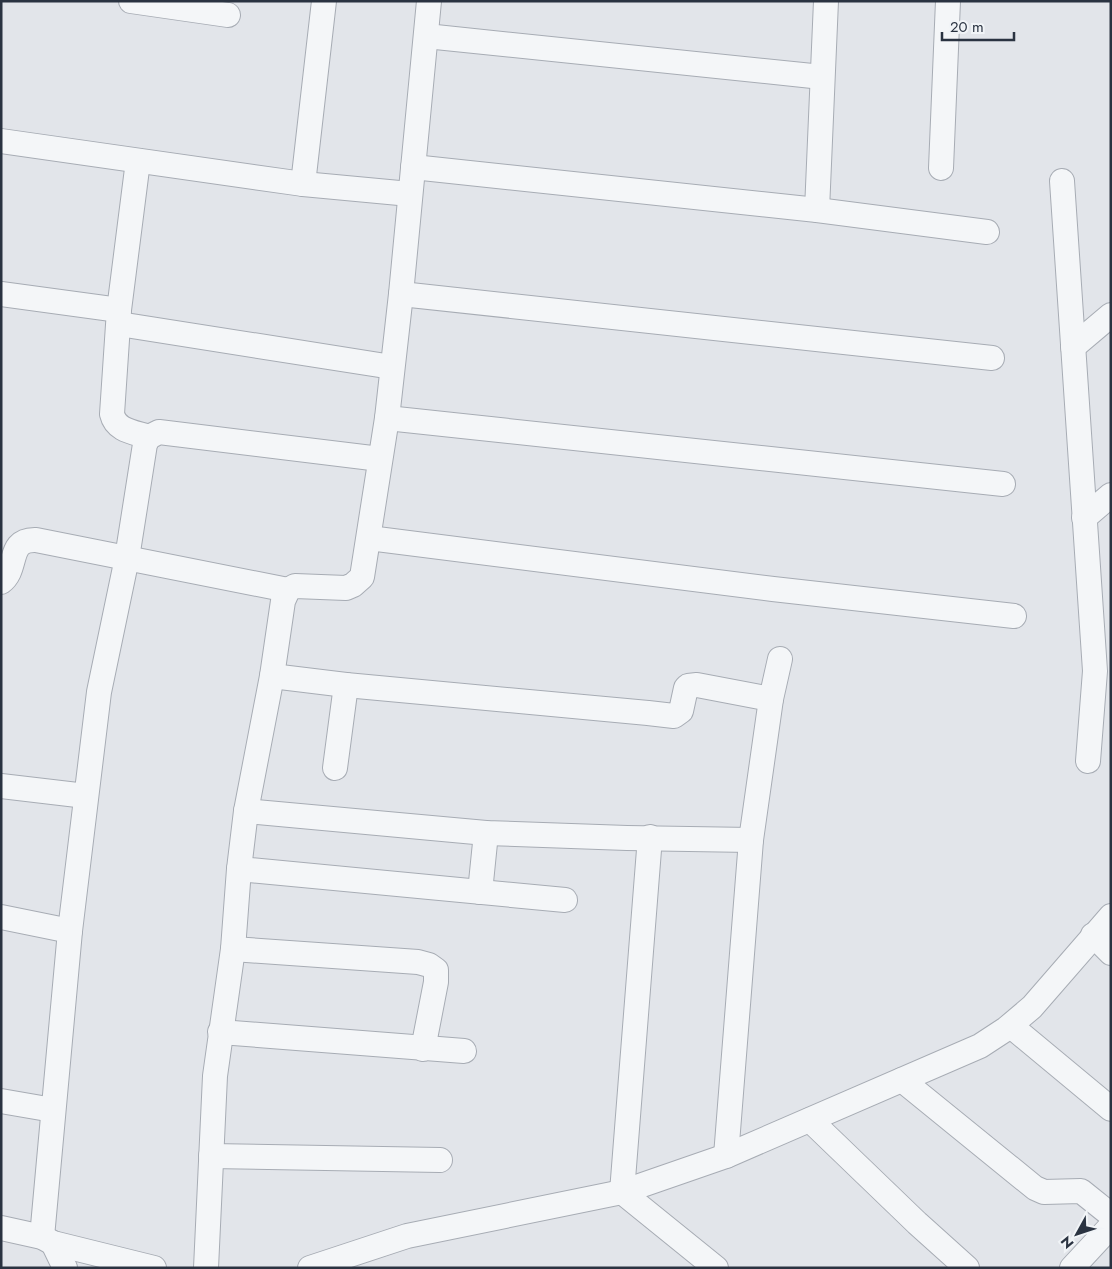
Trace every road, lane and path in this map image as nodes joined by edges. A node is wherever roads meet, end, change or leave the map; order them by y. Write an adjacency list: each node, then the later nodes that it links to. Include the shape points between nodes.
1 (131, 1): 6 (street)
2 (324, 1): 14 (street)
3 (429, 1): 7 (street)
4 (826, 1): 8 (street)
5 (948, 1): 12 (street)
6 (228, 15)
7 (426, 36): 8 (street); 11 (street)
8 (822, 77): 16 (street)
9 (1, 141): 10 (street)
10 (138, 161): 14 (street); 21 (street)
11 (413, 167): 15 (street); 16 (street)
12 (941, 168)
13 (1062, 181): 22 (street)
14 (304, 184): 15 (street)
15 (410, 194): 19 (street)
16 (816, 210): 17 (street)
17 (986, 232)
18 (1, 294): 21 (street)
19 (401, 294): 23 (street); 24 (street)
20 (1111, 315): 22 (street)
21 (119, 317): 24 (street); 26 (street, via 114,422 119,427)
22 (1072, 347): 30 (street)
23 (992, 358)
24 (392, 367): 25 (street)
25 (387, 418): 27 (street); 28 (street)
26 (149, 437): 27 (street, via 159,432); 32 (street, via 145,444)
27 (380, 459): 31 (street)
28 (1003, 484)
29 (1111, 495): 30 (street)
30 (1084, 518): 37 (street)
31 (369, 538): 34 (street, via 362,577 353,585 346,588 295,586); 35 (street)
32 (127, 558): 33 (street, via 26,540 19,545 10,570); 34 (street); 44 (street, via 99,692)
33 (1, 582)
34 (288, 590): 38 (street, via 283,600)
35 (1014, 616)
36 (780, 659): 40 (street)
37 (1103, 665): 41 (street)
38 (272, 676): 39 (street); 45 (street)
39 (346, 685): 40 (street, via 674,716 681,712 688,686); 42 (street)
40 (771, 699): 48 (street)
41 (1088, 761)
42 (335, 768)
43 (1, 786): 44 (street)
44 (86, 796): 54 (street)
45 (246, 811): 46 (street); 49 (street)
46 (486, 832): 47 (street); 50 (street)
47 (650, 837): 48 (street); 70 (street)
48 (752, 840): 68 (street)
49 (239, 869): 50 (street); 56 (street)
50 (480, 892): 51 (street)
51 (565, 900)
52 (1111, 916): 55 (street)
53 (1, 917): 54 (street)
54 (70, 931): 65 (street)
55 (1093, 935): 57 (street); 58 (street, via 1032,1007)
56 (233, 949): 59 (street); 60 (street, via 429,965 436,970 436,982)
57 (1111, 952)
58 (1011, 1026): 62 (street, via 980,1046); 64 (street)
59 (220, 1032): 60 (street); 67 (street)
60 (423, 1049): 61 (street)
61 (464, 1051)
62 (902, 1080): 66 (street); 71 (street, via 1035,1188 1044,1192 1081,1191)
63 (1, 1101): 65 (street)
64 (1111, 1108)
65 (53, 1110): 74 (street)
66 (810, 1120): 68 (street); 80 (street)
67 (211, 1156): 69 (street); 77 (street)
68 (726, 1156): 70 (street)
69 (440, 1160)
70 (622, 1192): 78 (street, via 408,1236); 79 (street)
71 (1111, 1215)
72 (1111, 1226): 81 (street)
73 (1, 1228): 74 (street)
74 (48, 1240): 75 (street); 76 (street)
75 (65, 1268)
76 (154, 1268)
77 (206, 1268)
78 (310, 1268)
79 (716, 1268)
80 (967, 1268)
81 (1072, 1268)

